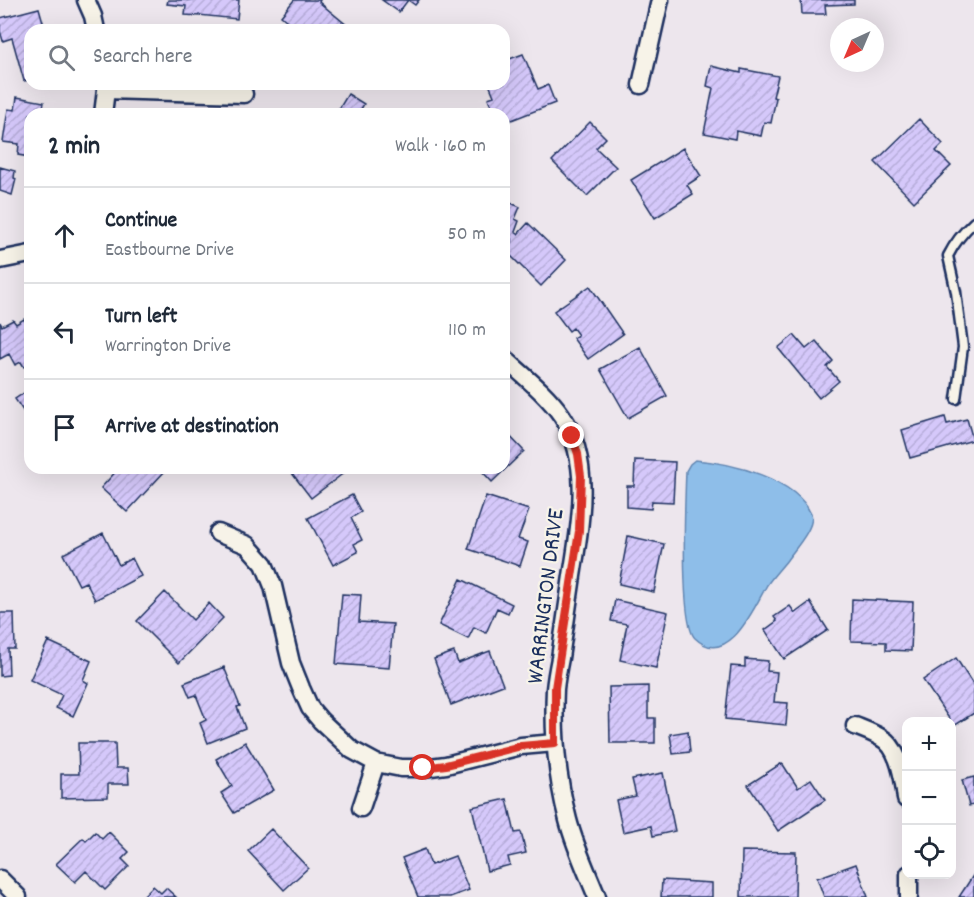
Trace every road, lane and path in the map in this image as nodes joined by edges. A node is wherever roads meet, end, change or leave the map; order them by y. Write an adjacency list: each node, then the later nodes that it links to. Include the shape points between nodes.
1 (86, 0): 3 (street)
2 (660, 0): 4 (street)
3 (95, 24)
4 (641, 85)
5 (106, 90): 8 (street)
6 (165, 90): 7 (street)
7 (244, 94)
8 (104, 108)
9 (974, 222): 13 (lane, via 954,243 948,256 963,346)
10 (24, 255): 11 (street)
11 (0, 260)
12 (510, 364): 16 (street, WARRINGTON DRIVE, via 562,417 578,454 581,476 579,531 555,688)
13 (956, 399)
14 (218, 533): 17 (street, via 247,545 264,564 291,663 310,708 352,750)
15 (855, 726): 18 (street, via 887,741)
16 (555, 743): 17 (street, via 521,746 423,768); 23 (street, WARRINGTON DRIVE, via 568,822)
17 (376, 763): 19 (street)
18 (902, 772)
19 (360, 808)
20 (0, 879): 22 (street)
21 (909, 879): 24 (street)
22 (18, 897)
23 (597, 897)
24 (909, 897)

